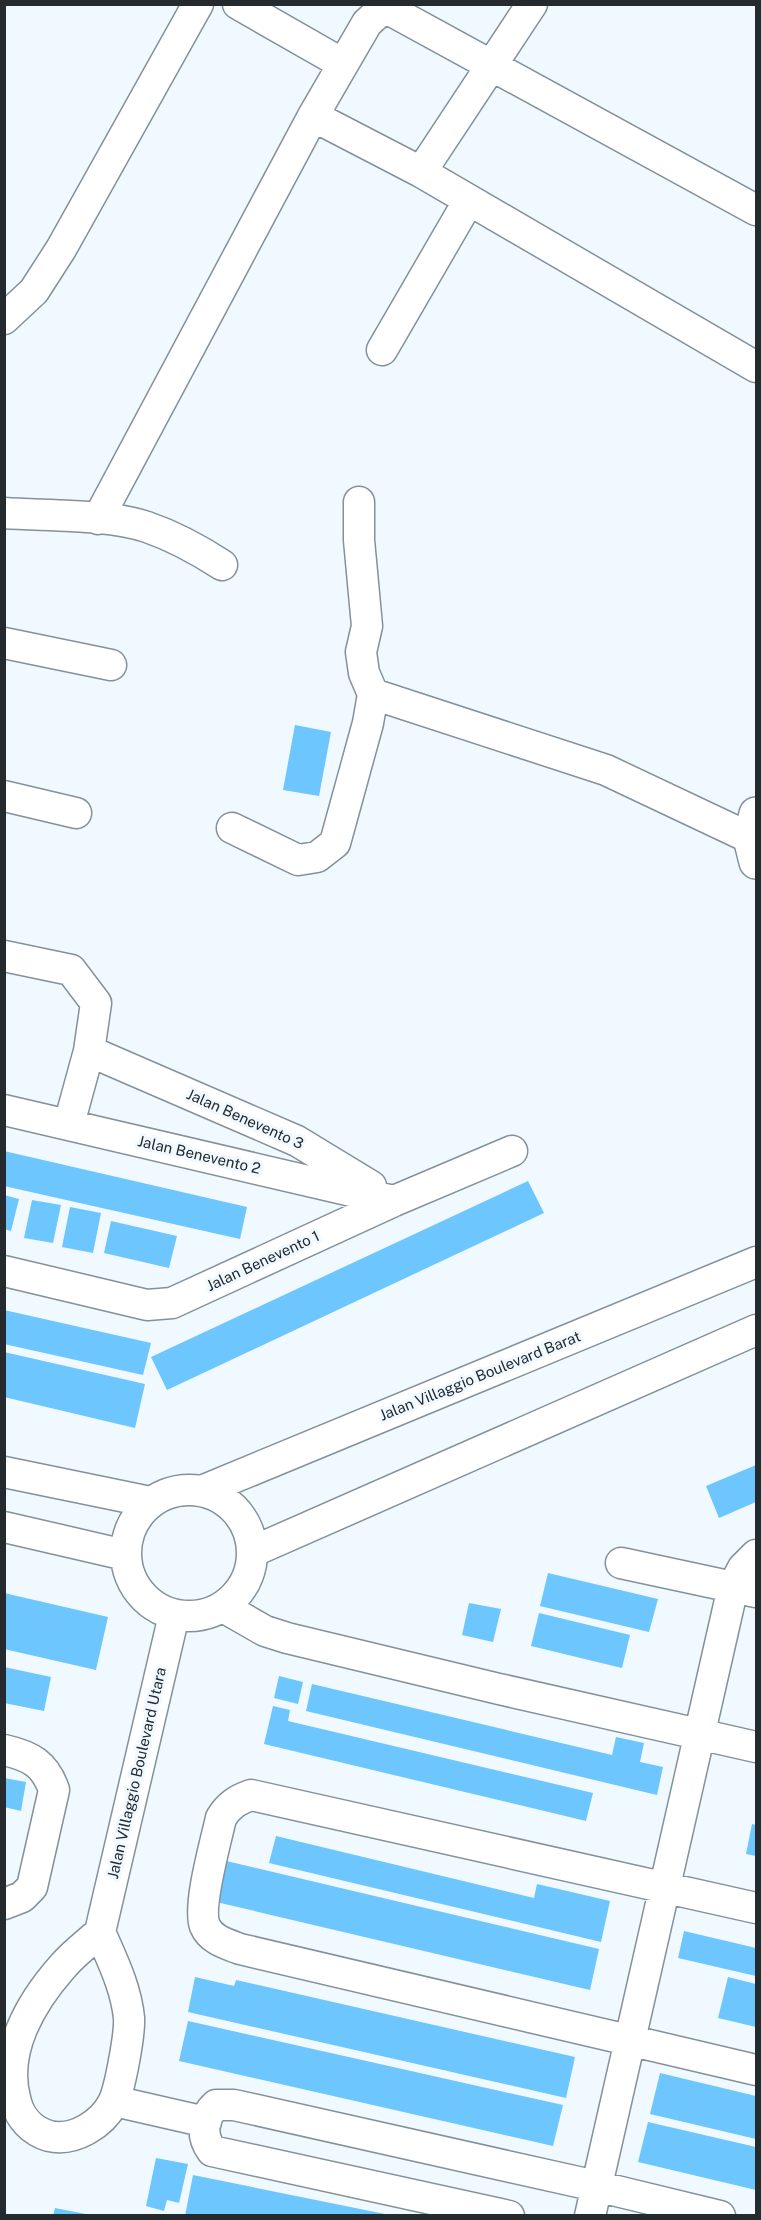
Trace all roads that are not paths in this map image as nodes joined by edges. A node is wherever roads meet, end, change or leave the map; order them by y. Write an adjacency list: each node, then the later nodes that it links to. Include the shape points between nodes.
1 (198, 4): 11 (street, via 61,249 34,291)
2 (238, 4): 5 (street)
3 (532, 4): 6 (street)
4 (390, 7): 5 (street, via 366,22); 6 (street)
5 (343, 64): 7 (street)
6 (490, 66): 8 (street); 10 (street)
7 (314, 116): 8 (street); 16 (street)
8 (421, 172): 9 (street)
9 (469, 200): 12 (street); 13 (street)
10 (756, 210)
11 (4, 319)
12 (382, 350)
13 (756, 368)
14 (359, 502): 20 (street, via 367,626 361,652)
15 (4, 513): 16 (street)
16 (98, 519): 17 (street, via 146,527)
17 (222, 564)
18 (4, 643): 19 (street)
19 (111, 665)
20 (373, 694): 23 (street, via 335,843 317,857 298,860); 24 (street, via 606,770)
21 (4, 796): 22 (street)
22 (76, 813)
23 (232, 828)
24 (754, 838)
25 (4, 956): 26 (street, via 71,970 96,1003)
26 (89, 1051): 28 (street); 30 (street, Jalan Benevento 3, via 297,1141)
27 (4, 1110): 28 (street, Jalan Benevento 2)
28 (69, 1124): 30 (street, Jalan Benevento 2)
29 (512, 1151): 30 (street, Jalan Benevento 1)
30 (394, 1201): 32 (street, Jalan Benevento 1, via 172,1303 147,1305)
31 (756, 1262): 35 (street, Jalan Villaggio Boulevard Barat)
32 (4, 1271)
33 (756, 1330): 38 (street)
34 (4, 1472): 36 (street)
35 (204, 1490): 36 (street, via 176,1490); 38 (street, via 239,1512)
36 (150, 1502): 39 (street, via 131,1526)
37 (4, 1527): 39 (street)
38 (254, 1551): 43 (street, via 246,1583)
39 (125, 1555): 44 (street, via 132,1582 150,1603)
40 (756, 1555): 42 (street, via 743,1568)
41 (621, 1563): 42 (street)
42 (745, 1590): 45 (street)
43 (223, 1607): 44 (street, via 199,1616); 45 (street, via 265,1631 287,1638)
44 (174, 1615): 51 (street, Jalan Villaggio Boulevard Utara)
45 (700, 1735): 46 (street); 48 (street)
46 (756, 1748)
47 (4, 1750): 49 (street, via 36,1762 49,1775 54,1790 32,1887 22,1897)
48 (665, 1887): 50 (street); 52 (street); 52 (street, via 266,1797 239,1799 221,1818 202,1906 204,1925 222,1942 251,1952)
49 (4, 1904)
50 (756, 1908)
51 (100, 1932): 54 (street, via 64,1964 29,2011); 55 (street, via 122,1981 129,2018 128,2041)
52 (630, 2039): 53 (street); 57 (street)
53 (756, 2070)
54 (8, 2071): 55 (street, via 18,2112 28,2125 49,2136 67,2137 82,2132 102,2119)
55 (114, 2101): 56 (street)
56 (206, 2122): 57 (street, via 208,2112 216,2105 234,2105); 58 (street, via 203,2130 212,2151)
57 (596, 2186): 59 (street); 60 (street)
58 (509, 2216)
59 (590, 2216)
60 (720, 2216)

